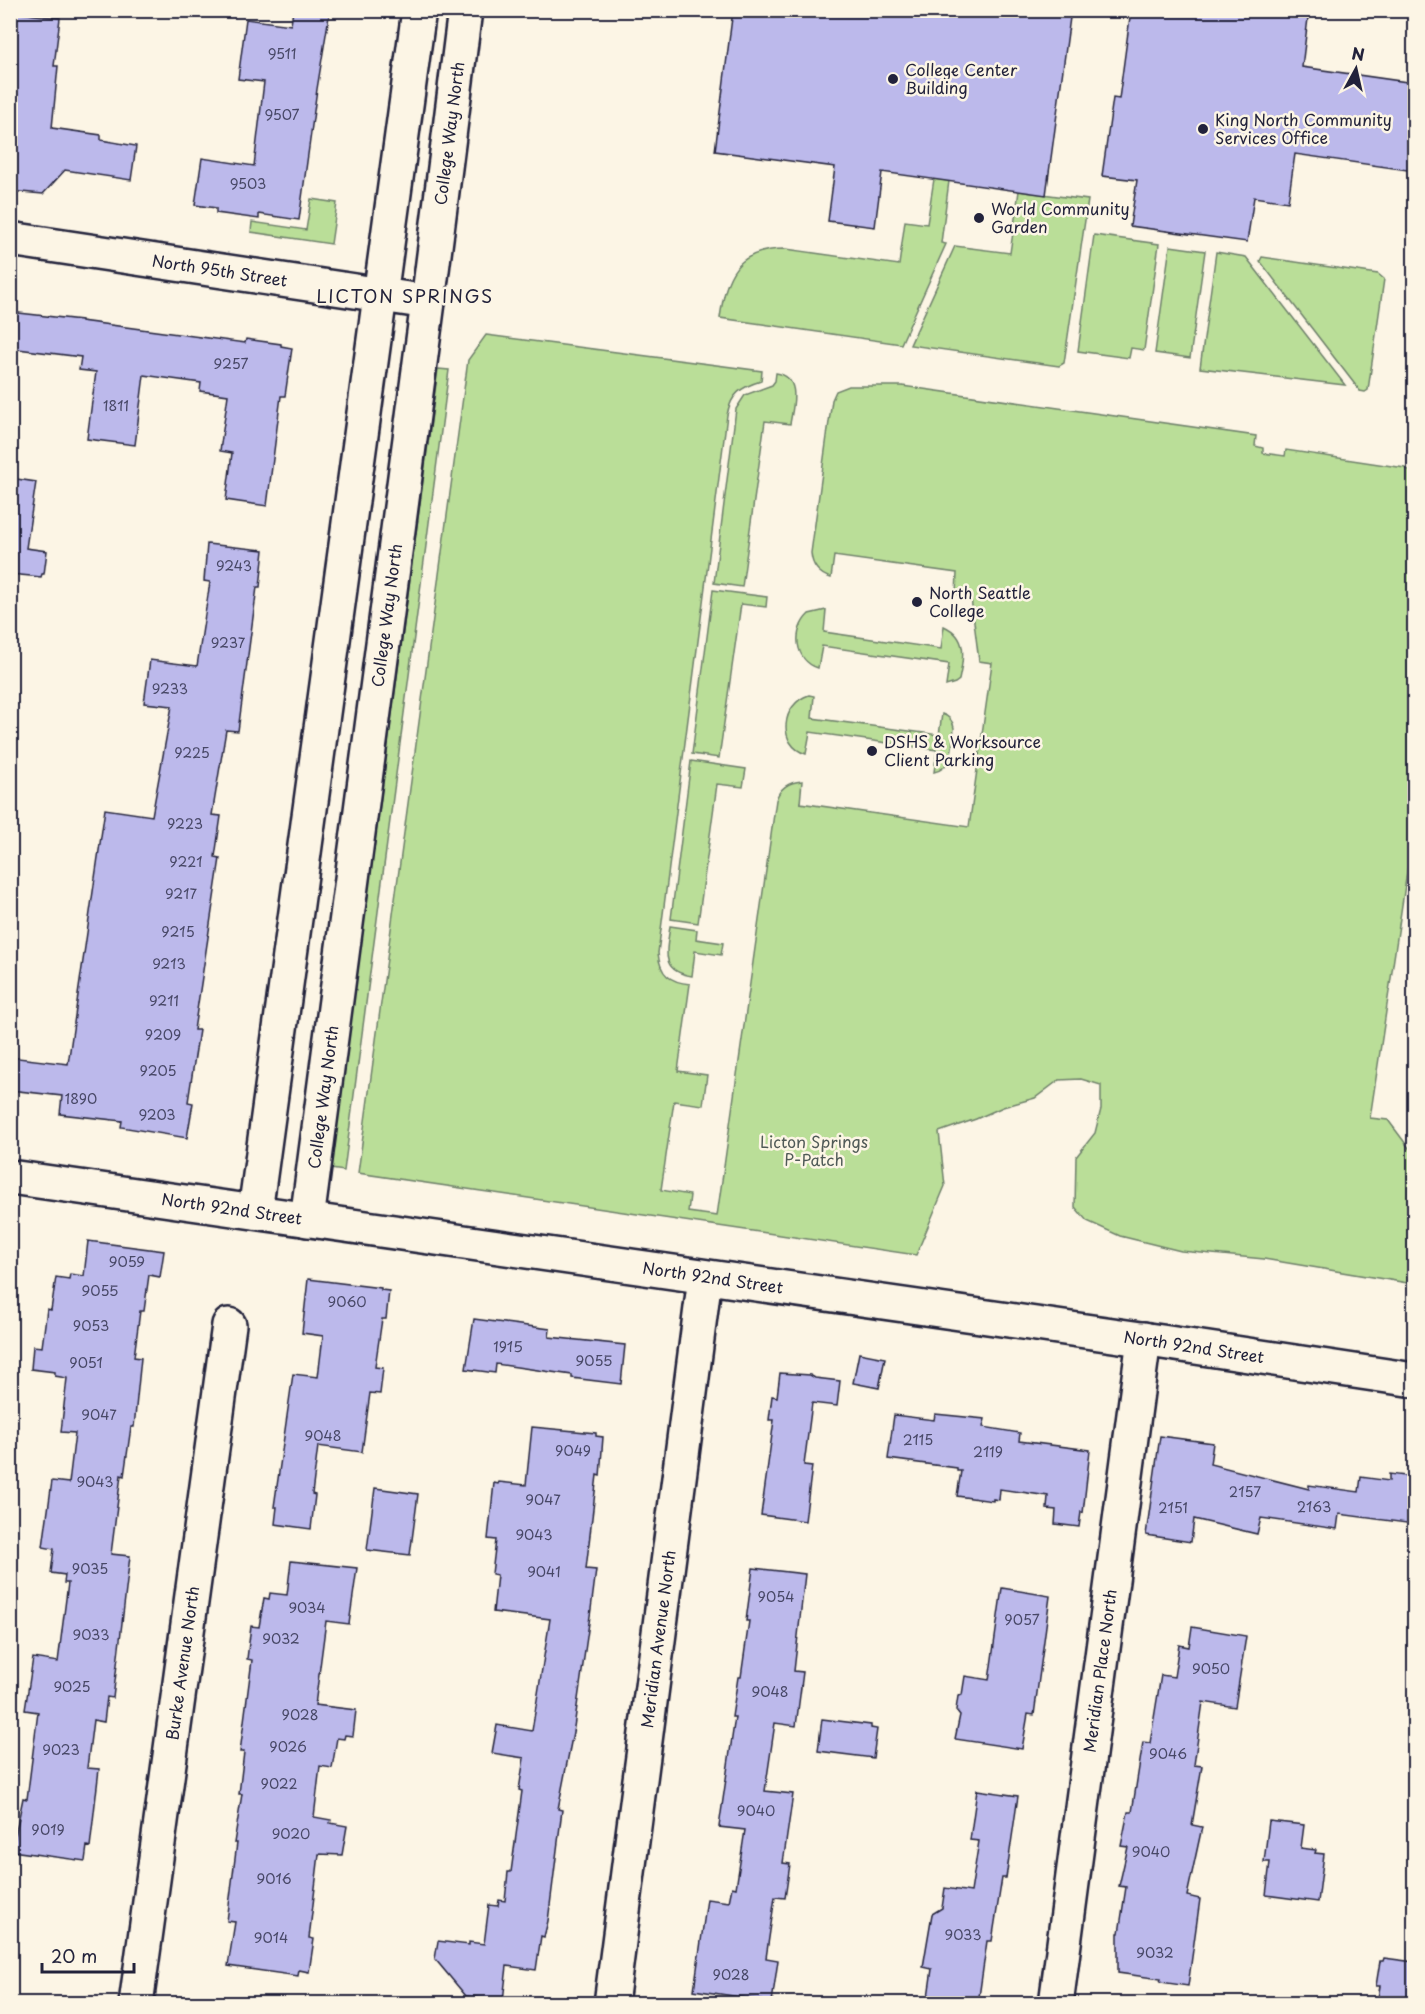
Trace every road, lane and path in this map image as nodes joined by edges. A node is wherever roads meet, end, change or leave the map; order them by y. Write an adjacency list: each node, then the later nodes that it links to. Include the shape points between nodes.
1 (419, 10): 4 (street)
2 (465, 10): 5 (street, College Way North)
3 (10, 239): 4 (street, North 95th Street)
4 (380, 295): 5 (street, North 95th Street); 7 (street)
5 (428, 302): 8 (street, College Way North)
6 (10, 1177): 7 (street, North 92nd Street)
7 (255, 1212): 8 (street, North 92nd Street)
8 (307, 1220): 9 (street, North 92nd Street)
9 (705, 1276): 11 (street, North 92nd Street); 14 (street, Meridian Avenue North)
10 (229, 1324): 13 (street, Burke Avenue North)
11 (1144, 1339): 12 (street, North 92nd Street); 15 (street, Meridian Place North)
12 (1414, 1380)
13 (136, 2004)
14 (611, 2004)
15 (1056, 2004)

